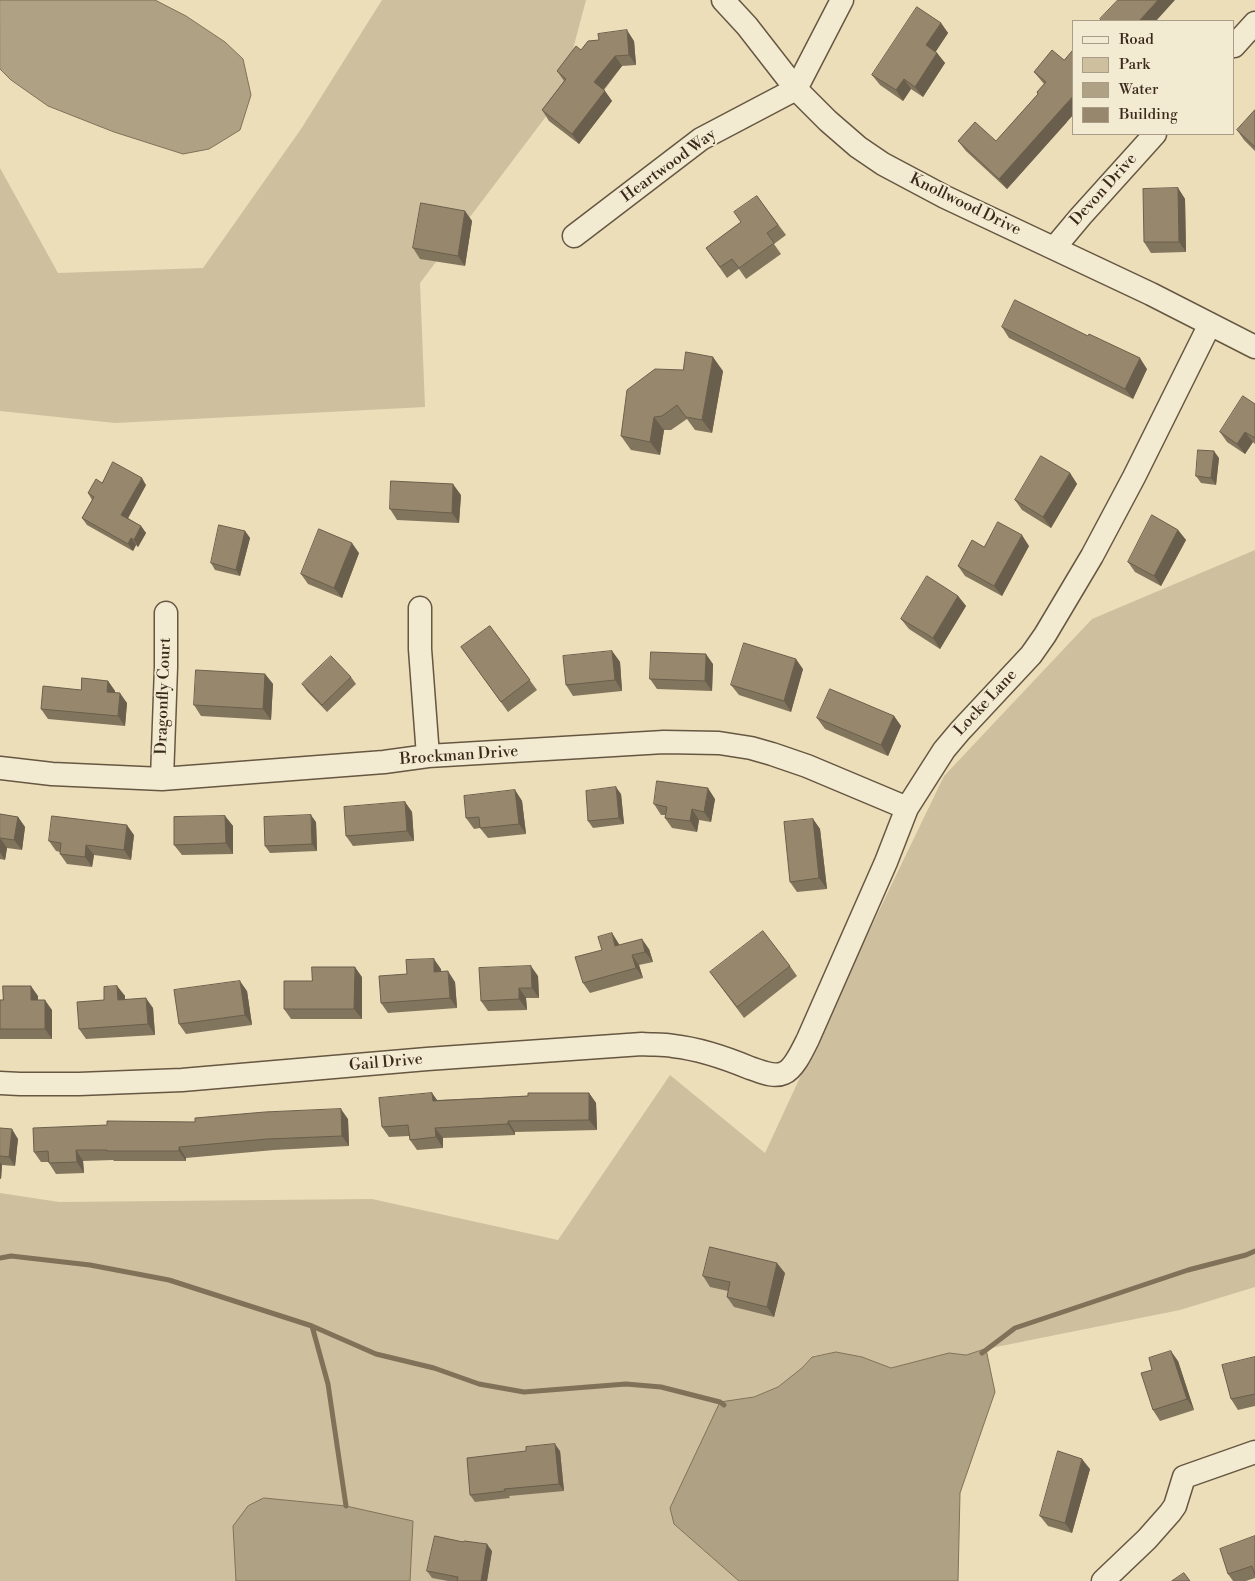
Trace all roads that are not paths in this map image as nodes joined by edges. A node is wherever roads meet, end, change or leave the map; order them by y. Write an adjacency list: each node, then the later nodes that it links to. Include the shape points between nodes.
1 (722, 0): 5 (street, Knollwood Drive)
2 (842, 0): 5 (street)
3 (1255, 23): 4 (street)
4 (1235, 45)
5 (796, 88): 7 (street, Heartwood Way, via 701,139); 8 (street, Knollwood Drive, via 828,121 883,164 945,197)
6 (1154, 135): 8 (street, Devon Drive)
7 (574, 236)
8 (1055, 247): 9 (street, Knollwood Drive)
9 (1210, 324): 10 (street, Knollwood Drive); 16 (street, Locke Lane, via 1111,521 1045,635 1031,655 944,750)
10 (1255, 346)
11 (420, 608): 13 (street)
12 (166, 613): 15 (street, Dragonfly Court)
13 (428, 756): 15 (street, Brockman Drive); 16 (street, Brockman Drive, via 664,742 720,744 772,754)
14 (0, 768): 15 (street, Brockman Drive)
15 (162, 779)
16 (908, 808): 17 (street, Locke Lane, via 799,1056 784,1073)
17 (768, 1073): 18 (street, Gail Drive, via 698,1050 642,1044 182,1080)
18 (0, 1083)
19 (1255, 1452): 20 (street, via 1184,1477 1170,1513)
20 (1103, 1581)

